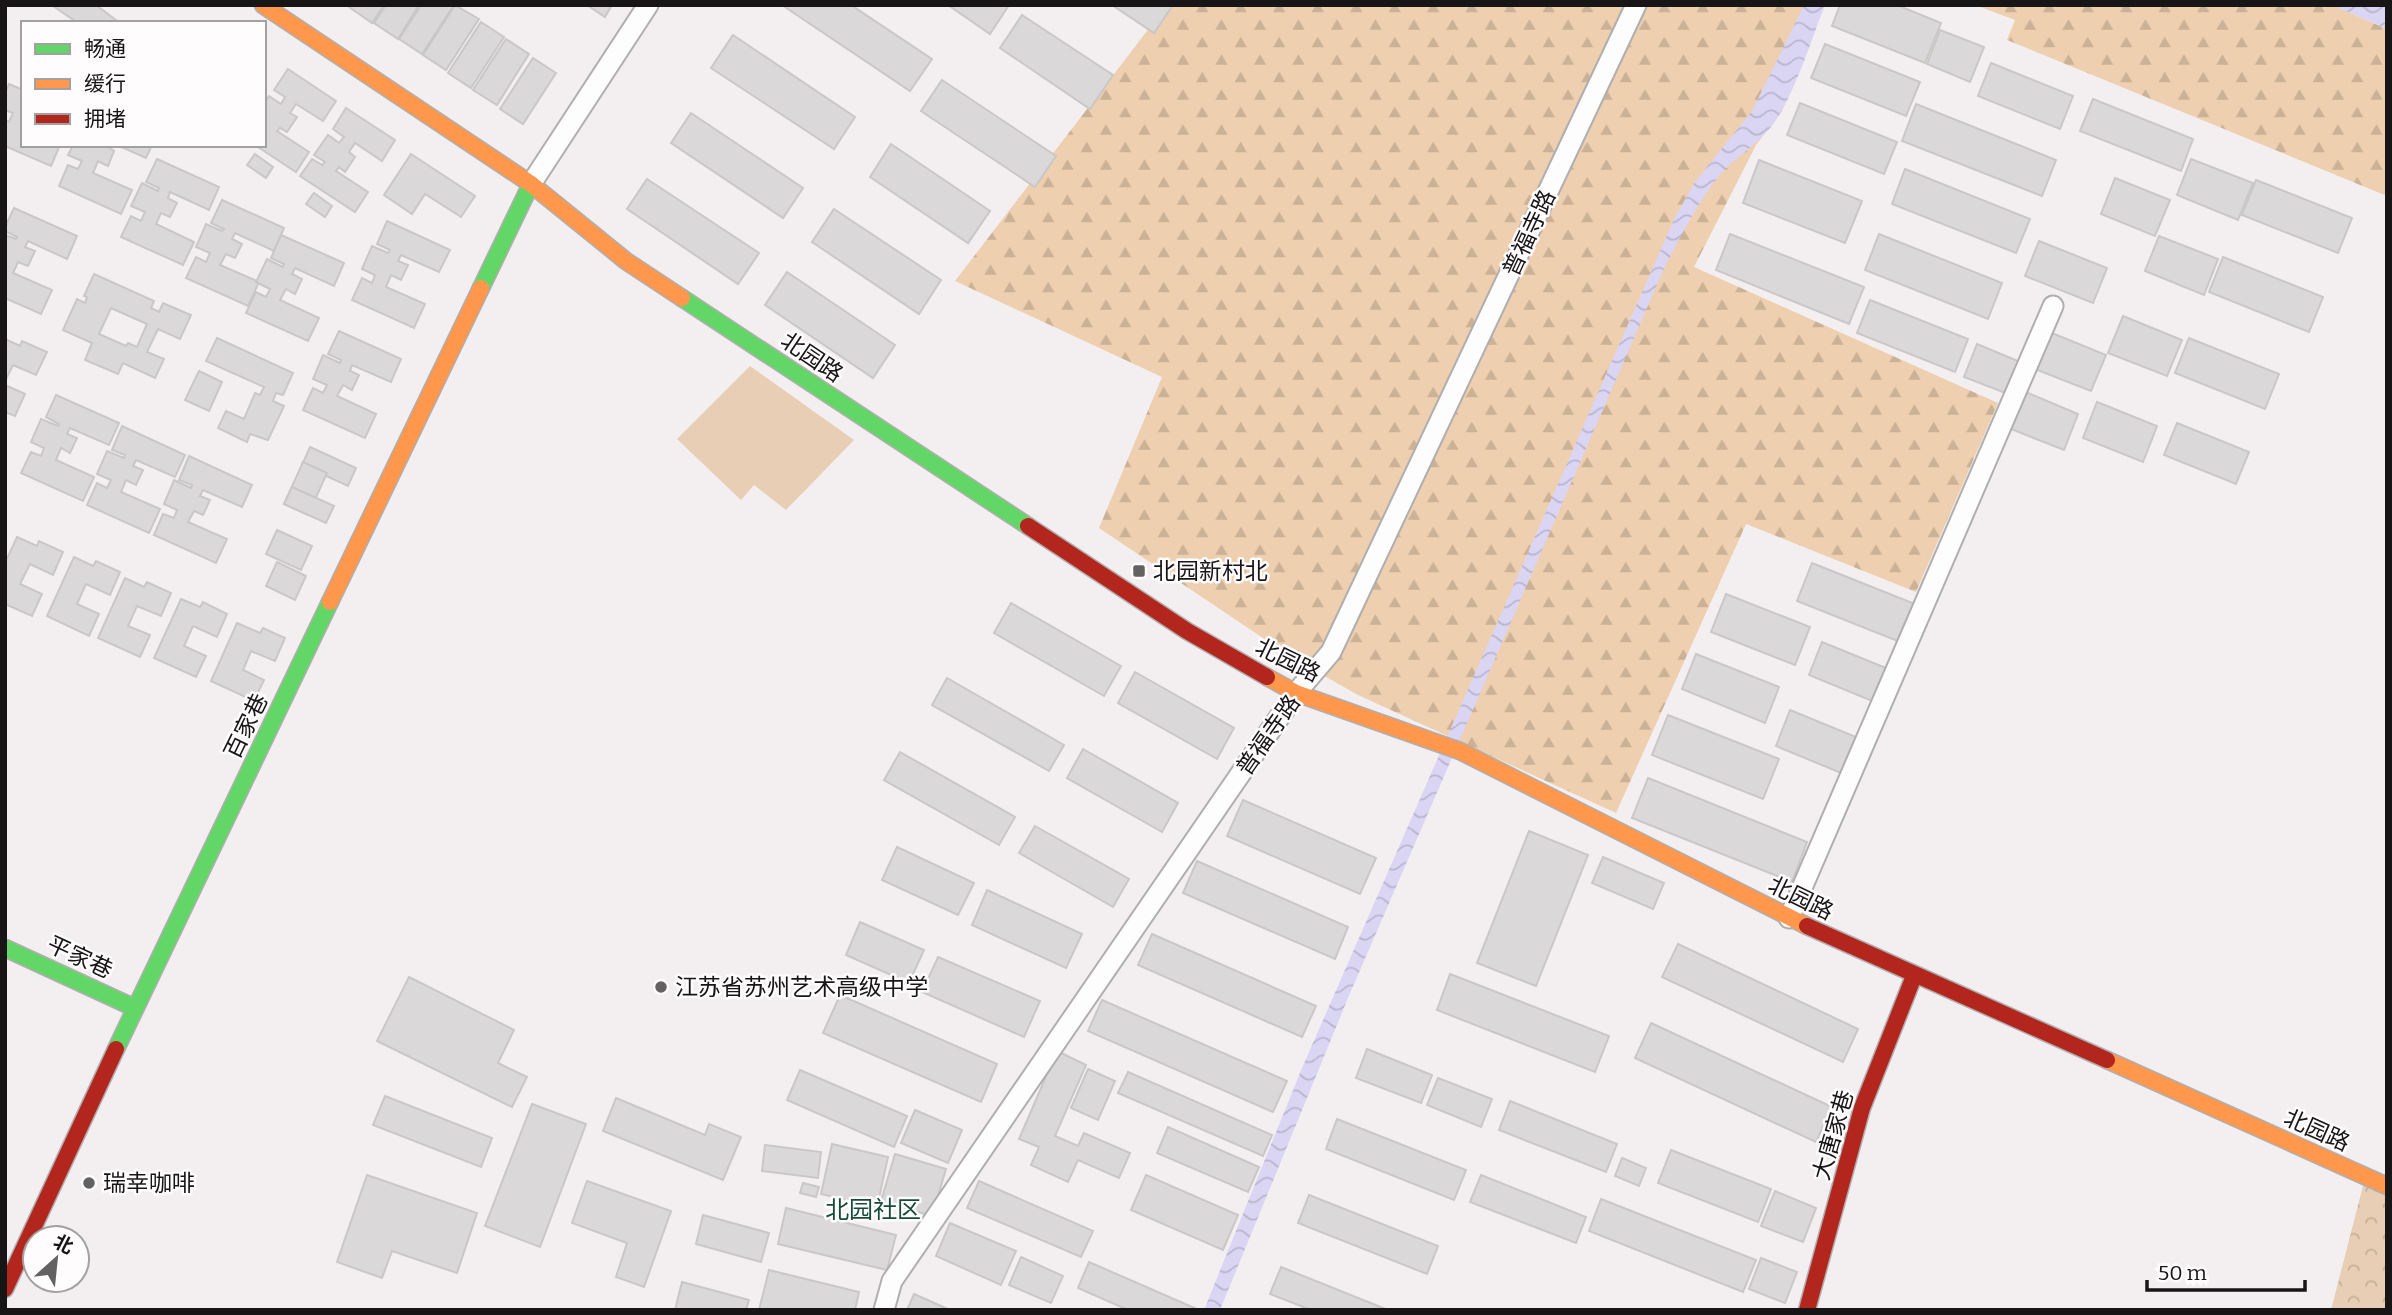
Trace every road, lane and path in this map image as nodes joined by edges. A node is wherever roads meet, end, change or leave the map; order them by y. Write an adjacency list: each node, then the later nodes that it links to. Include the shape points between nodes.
1 (263, 5): 4 (street, 北园路)
2 (648, 5): 4 (street)
3 (1636, 5): 6 (street, 普福寺路, via 1331,652)
4 (531, 184): 6 (street, 北园路, via 626,261 741,338 1187,631); 10 (street, 百家巷)
5 (2053, 306): 7 (street)
6 (1296, 693): 7 (street, 北园路, via 1460,751); 13 (street, 普福寺路, via 892,1282)
7 (1789, 918): 9 (street, 北园路)
8 (5, 948): 10 (street, 平家巷)
9 (1914, 976): 11 (street, 北园路); 14 (street, 大唐家巷, via 1862,1108)
10 (135, 1008): 12 (street, 百家巷)
11 (2387, 1186)
12 (5, 1289)
13 (884, 1310)
14 (1807, 1310)

